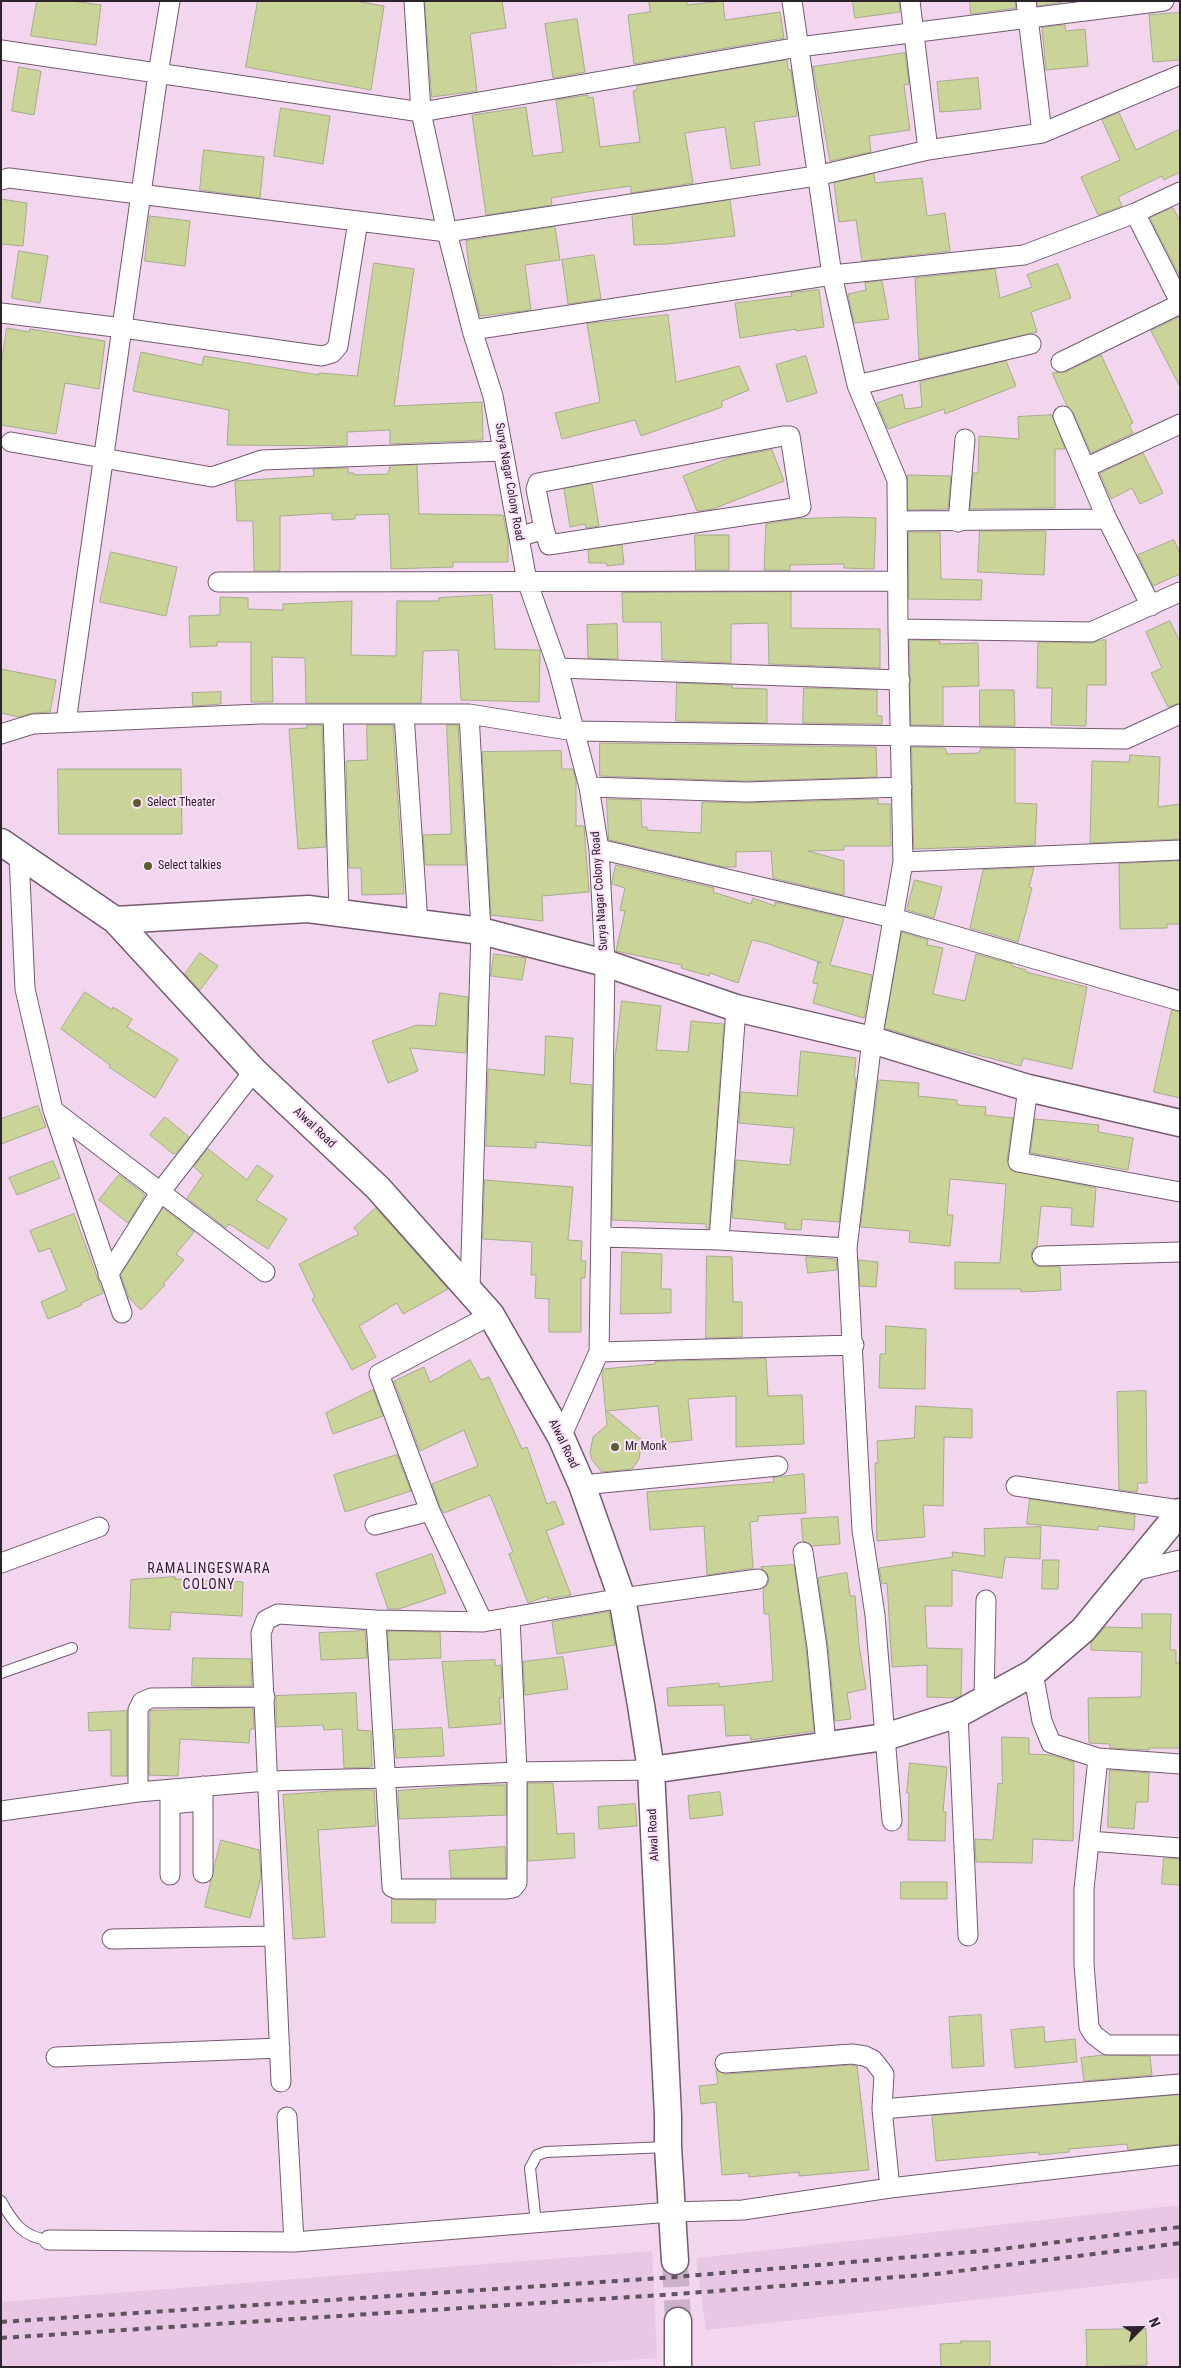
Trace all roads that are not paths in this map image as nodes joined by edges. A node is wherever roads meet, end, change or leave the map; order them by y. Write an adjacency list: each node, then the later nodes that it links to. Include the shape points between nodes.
1 (170, 1): 10 (street)
2 (414, 1): 12 (street, Surya Nagar Colony Road)
3 (792, 1): 8 (street)
4 (910, 1): 7 (street)
5 (1164, 1): 6 (street)
6 (1027, 10): 7 (street); 13 (street)
7 (914, 34): 8 (street); 14 (street)
8 (799, 47): 12 (street); 15 (street)
9 (1, 50): 10 (street)
10 (158, 74): 12 (street); 18 (street)
11 (1180, 74): 13 (street)
12 (421, 112): 21 (street, Surya Nagar Colony Road)
13 (1042, 133): 14 (street)
14 (928, 150): 15 (street)
15 (816, 176): 21 (street); 22 (street)
16 (1, 180): 18 (street, via 9,178)
17 (1180, 192): 19 (street)
18 (142, 193): 20 (street); 25 (street)
19 (1135, 213): 22 (street, via 1024,255); 23 (street)
20 (358, 221): 21 (street); 25 (street, via 338,346 332,354 322,356)
21 (447, 232): 26 (street, Surya Nagar Colony Road)
22 (832, 275): 26 (street); 29 (street)
23 (1180, 303): 28 (street)
24 (1, 313): 25 (street)
25 (123, 328): 35 (street)
26 (472, 330): 34 (street, Surya Nagar Colony Road, via 493,396)
27 (1031, 344): 29 (street)
28 (1061, 362)
29 (857, 385): 38 (street, via 898,480)
30 (1063, 416): 36 (street)
31 (1180, 424): 36 (street)
32 (965, 439): 39 (street)
33 (11, 442): 35 (street)
34 (503, 451): 35 (street, via 262,460 212,477); 41 (street, Surya Nagar Colony Road)
35 (104, 458): 54 (street)
36 (1085, 468): 37 (street)
37 (1107, 520): 39 (street); 46 (street)
38 (898, 521): 39 (street); 44 (street)
39 (958, 522)
40 (544, 530): 40 (street, via 536,488 538,483 790,436 801,507 549,545); 41 (street)
41 (519, 537): 42 (street, Surya Nagar Colony Road)
42 (527, 581): 43 (street); 44 (street); 48 (street, Surya Nagar Colony Road)
43 (218, 582)
44 (898, 582): 47 (street)
45 (1180, 592): 46 (street)
46 (1151, 606): 47 (street, via 1091,632)
47 (898, 628): 49 (street)
48 (558, 668): 49 (street); 55 (street, Surya Nagar Colony Road)
49 (900, 680): 57 (street)
50 (333, 714): 51 (street); 54 (street); 64 (street)
51 (404, 714): 52 (street); 67 (street)
52 (469, 714): 55 (street); 68 (street)
53 (1180, 714): 57 (street, via 1126,739)
54 (66, 722): 56 (street, via 33,724)
55 (574, 731): 57 (street); 58 (street, Surya Nagar Colony Road)
56 (1, 734)
57 (901, 737): 59 (street)
58 (589, 787): 59 (street, via 746,792); 61 (street, Surya Nagar Colony Road)
59 (902, 787): 63 (street)
60 (7, 847): 66 (street, Alwal Road); 75 (street, via 25,989)
61 (599, 849): 65 (street); 69 (street, Surya Nagar Colony Road)
62 (1180, 850): 63 (street)
63 (903, 862): 65 (street)
64 (339, 912): 66 (street, via 308,909); 67 (street)
65 (893, 918): 70 (street); 72 (street)
66 (115, 920): 73 (street, Alwal Road)
67 (418, 923): 68 (street)
68 (481, 931): 69 (street); 86 (street)
69 (605, 963): 71 (street); 79 (street, Surya Nagar Colony Road)
70 (1180, 1001)
71 (736, 1008): 72 (street); 80 (street)
72 (872, 1040): 74 (street); 81 (street)
73 (254, 1071): 77 (street); 86 (street, Alwal Road, via 378,1188)
74 (1028, 1088): 76 (street); 78 (street, via 1018,1162)
75 (53, 1110): 77 (street); 85 (street)
76 (1180, 1123)
77 (161, 1191): 84 (street); 85 (street)
78 (1180, 1192)
79 (601, 1237): 80 (street); 90 (street, Surya Nagar Colony Road)
80 (719, 1240): 81 (street)
81 (847, 1248): 89 (street)
82 (1180, 1252): 83 (street)
83 (1042, 1256)
84 (265, 1272)
85 (108, 1275): 87 (street)
86 (470, 1289): 88 (street, Alwal Road)
87 (122, 1313)
88 (491, 1315): 91 (street, Alwal Road); 95 (street, via 379,1374)
89 (854, 1345): 90 (street); 115 (street, via 862,1530 875,1615)
90 (598, 1352): 91 (street)
91 (561, 1437): 93 (street, Alwal Road)
92 (778, 1466): 93 (street)
93 (582, 1486): 104 (street, Alwal Road)
94 (1016, 1486): 96 (street)
95 (430, 1511): 97 (street); 108 (street)
96 (1180, 1511): 102 (street)
97 (375, 1525)
98 (99, 1527): 101 (street)
99 (803, 1552): 116 (street, via 817,1647)
100 (1180, 1560): 102 (street)
101 (1, 1563)
102 (1130, 1572): 111 (street, via 1083,1630)
103 (758, 1579): 104 (street)
104 (622, 1598): 106 (street); 119 (street, Alwal Road)
105 (986, 1600): 113 (street)
106 (510, 1617): 108 (street); 120 (street)
107 (376, 1620): 108 (street); 112 (street, via 278,1614 266,1620 261,1633); 121 (street)
108 (483, 1622)
109 (72, 1648): 110 (lane)
110 (1, 1673)
111 (1033, 1673): 113 (street); 117 (street, via 1042,1721 1051,1743)
112 (265, 1697): 122 (street); 123 (street, via 151,1698 142,1702 138,1710)
113 (984, 1700): 114 (street)
114 (958, 1714): 115 (street); 133 (street)
115 (885, 1737): 116 (street); 127 (street)
116 (826, 1744): 119 (street)
117 (1098, 1758): 118 (street); 128 (street)
118 (1180, 1764)
119 (651, 1770): 120 (street); 143 (street, Alwal Road)
120 (517, 1772): 121 (street); 121 (street, via 517,1883 507,1889 392,1887)
121 (385, 1778): 122 (street)
122 (267, 1781): 124 (street); 132 (street)
123 (138, 1792): 125 (street); 126 (street)
124 (203, 1794): 125 (street); 130 (street)
125 (170, 1797): 131 (street)
126 (1, 1811)
127 (892, 1821)
128 (1089, 1841): 129 (street); 135 (street, via 1084,1889 1084,1964 1089,2027 1106,2045)
129 (1180, 1848)
130 (203, 1873)
131 (170, 1875)
132 (274, 1936): 134 (street); 136 (street)
133 (968, 1936)
134 (112, 1939)
135 (1180, 2044)
136 (280, 2048): 137 (street); 139 (street)
137 (56, 2057)
138 (725, 2063): 141 (street, via 852,2054 865,2056 874,2060 884,2074)
139 (281, 2082)
140 (1180, 2084): 141 (street)
141 (882, 2109): 145 (street)
142 (287, 2117): 150 (street)
143 (668, 2147): 147 (street, Alwal Road); 148 (lane, via 537,2155 530,2168)
144 (1180, 2154): 145 (street)
145 (890, 2188): 147 (street, via 743,2210)
146 (1, 2200): 149 (lane, via 20,2230)
147 (672, 2212): 148 (street); 151 (street, Alwal Road)
148 (536, 2223): 150 (street)
149 (49, 2240): 150 (street)
150 (294, 2242)
151 (675, 2261)
152 (678, 2321): 153 (street)
153 (678, 2367)

